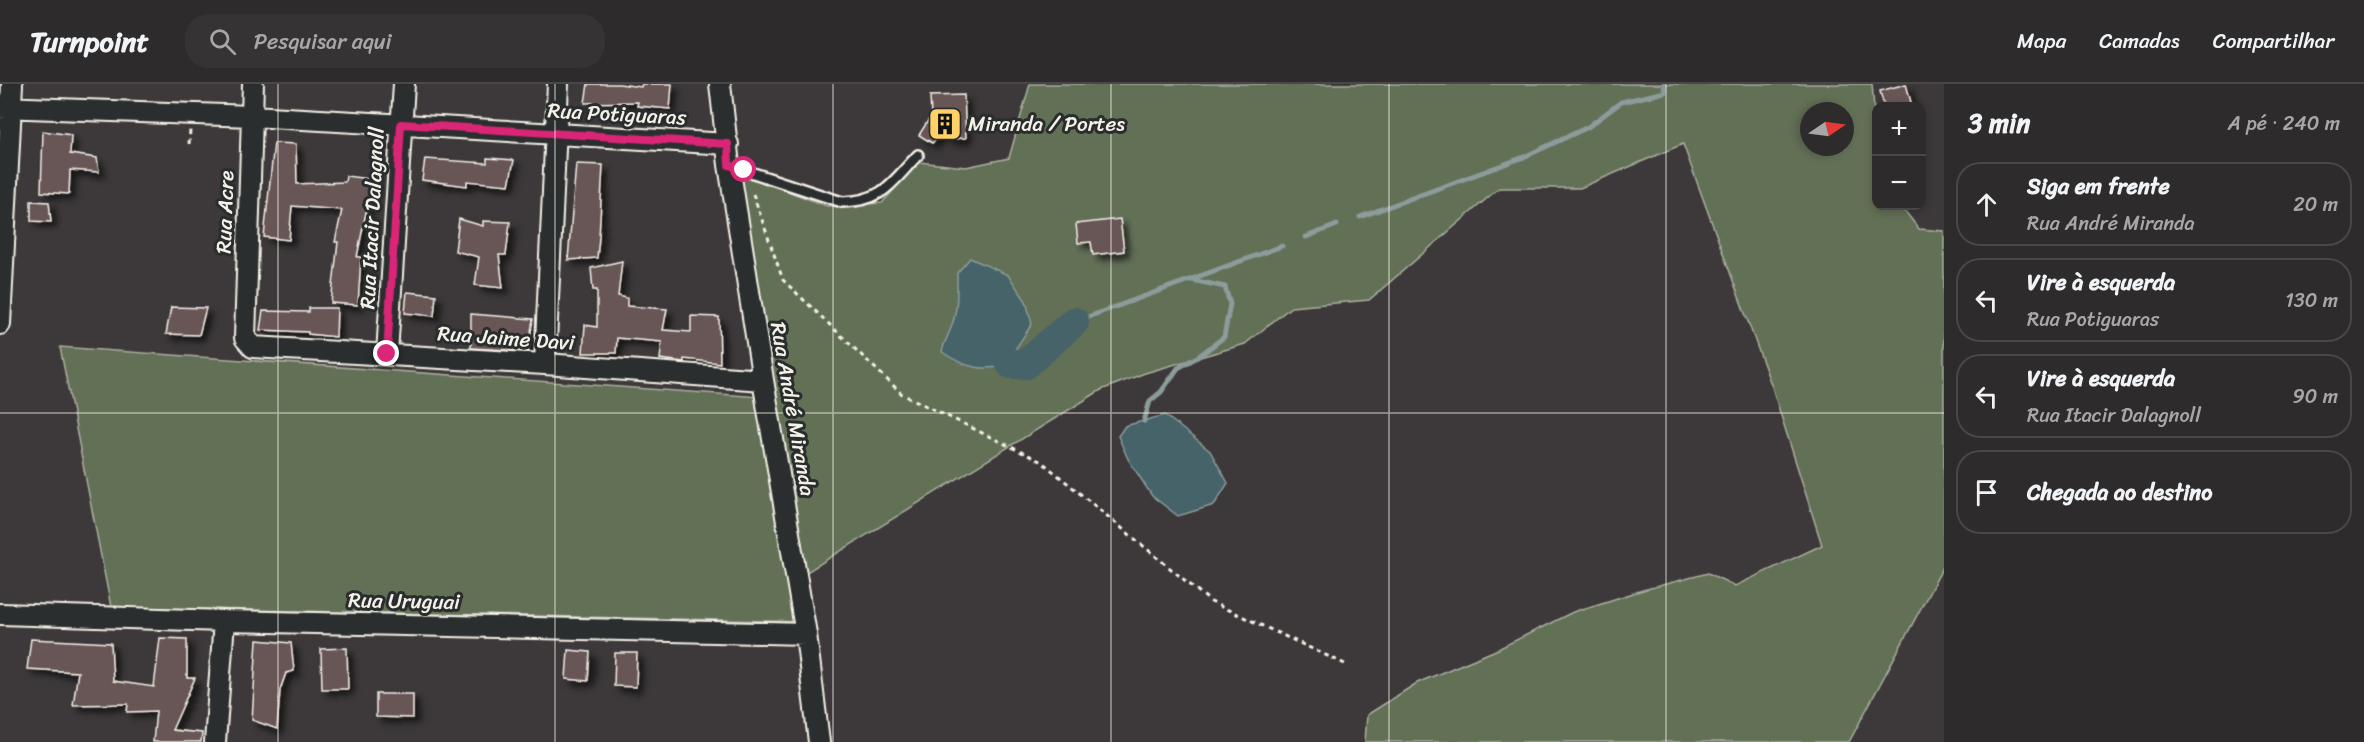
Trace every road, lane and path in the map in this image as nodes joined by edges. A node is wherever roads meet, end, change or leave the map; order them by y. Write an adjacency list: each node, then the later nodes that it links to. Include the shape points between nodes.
1 (12, 84): 6 (street)
2 (253, 84): 7 (street, Rua Acre)
3 (404, 84): 8 (street, Rua Itacir Dalagnoll)
4 (558, 84): 9 (street)
5 (720, 84): 10 (street, Rua André Miranda)
6 (5, 107): 7 (street, Rua Potiguaras); 13 (street)
7 (252, 116): 8 (street, Rua Potiguaras); 14 (street, Rua Acre)
8 (401, 124): 9 (street, Rua Potiguaras); 15 (street, Rua Itacir Dalagnoll)
9 (555, 134): 10 (street, Rua Potiguaras); 16 (street)
10 (728, 144): 12 (street, Rua André Miranda)
11 (918, 155): 12 (lane, via 879,195 860,201 842,202)
12 (737, 167): 17 (street, Rua André Miranda); 21 (path, via 783,280 902,394 1042,462 1211,602)
13 (0, 324)
14 (247, 342): 15 (street, Rua Jaime Davi, via 253,347)
15 (387, 354): 16 (street, Rua Jaime Davi)
16 (545, 364): 17 (street, Rua Jaime Davi)
17 (763, 380): 20 (street, Rua André Miranda)
18 (0, 614): 19 (street, Rua Uruguai)
19 (224, 621): 20 (street, Rua Uruguai); 22 (street)
20 (806, 634): 23 (street, Rua André Miranda)
21 (1347, 665)
22 (216, 742)
23 (819, 742)

